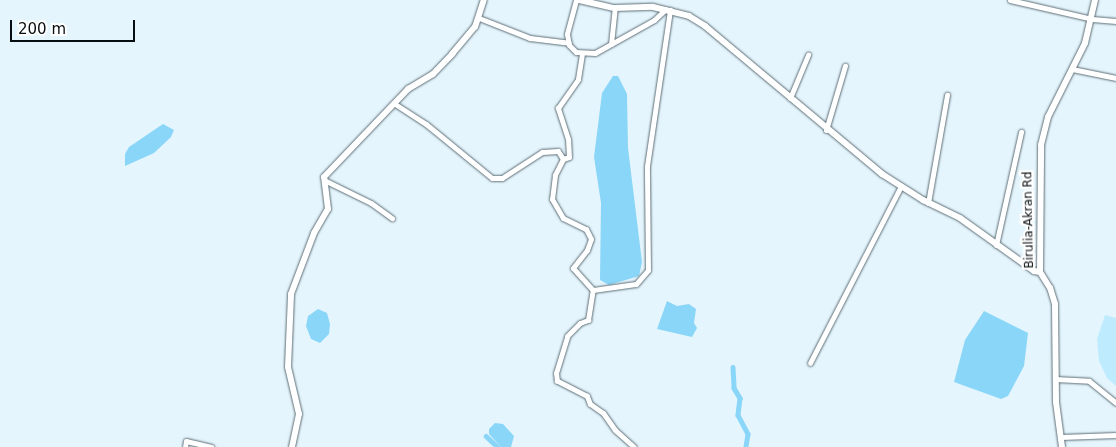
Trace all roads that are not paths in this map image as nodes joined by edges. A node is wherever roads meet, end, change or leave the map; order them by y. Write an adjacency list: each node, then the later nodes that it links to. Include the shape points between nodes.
1 (484, 0): 7 (street)
2 (578, 0): 5 (street); 10 (street, via 568,34)
3 (1010, 0): 8 (street)
4 (1095, 0): 8 (street, Birulia-Akran Rd)
5 (615, 8): 6 (street); 11 (street)
6 (668, 10): 11 (street); 18 (street, via 705,26); 29 (street, via 647,166 648,270 636,284)
7 (479, 18): 10 (street, via 530,38); 19 (street, via 433,74 408,89)
8 (1092, 19): 9 (street); 15 (street, Birulia-Akran Rd)
9 (1116, 21)
10 (569, 43): 12 (street, via 576,52)
11 (611, 44): 12 (street, via 595,53)
12 (582, 53): 22 (street, via 578,79 558,108 570,157)
13 (808, 55): 18 (street)
14 (845, 66): 20 (street)
15 (1072, 69): 16 (street); 28 (street, Birulia-Akran Rd, via 1048,117 1041,145)
16 (1116, 78)
17 (947, 96): 25 (street)
18 (790, 98): 20 (street)
19 (395, 104): 22 (street, via 426,124 492,178 502,178 542,152 555,150); 23 (street, via 340,158)
20 (826, 130): 24 (street)
21 (1021, 132): 27 (street)
22 (563, 159): 29 (street, via 555,175 552,199 563,218 586,229 590,238 587,250 573,268)
23 (324, 180): 26 (street); 37 (street, via 328,209 314,233 291,294 288,367 299,414)
24 (901, 186): 25 (street); 30 (street)
25 (928, 203): 27 (street, via 960,218)
26 (392, 218)
27 (996, 245): 28 (street)
28 (1040, 272): 31 (street, Birulia-Akran Rd, via 1055,304)
29 (593, 290): 38 (street, via 588,320 567,336 556,373 557,381 587,396 590,404 603,413 615,430)
30 (810, 363)
31 (1055, 379): 32 (street, via 1089,381); 34 (street, Birulia-Akran Rd)
32 (1116, 403)
33 (1116, 435): 34 (street)
34 (1062, 437): 39 (street, Birulia-Akran Rd)
35 (185, 447): 36 (street, via 186,441)
36 (211, 447)
37 (292, 447)
38 (634, 447)
39 (1062, 447)

